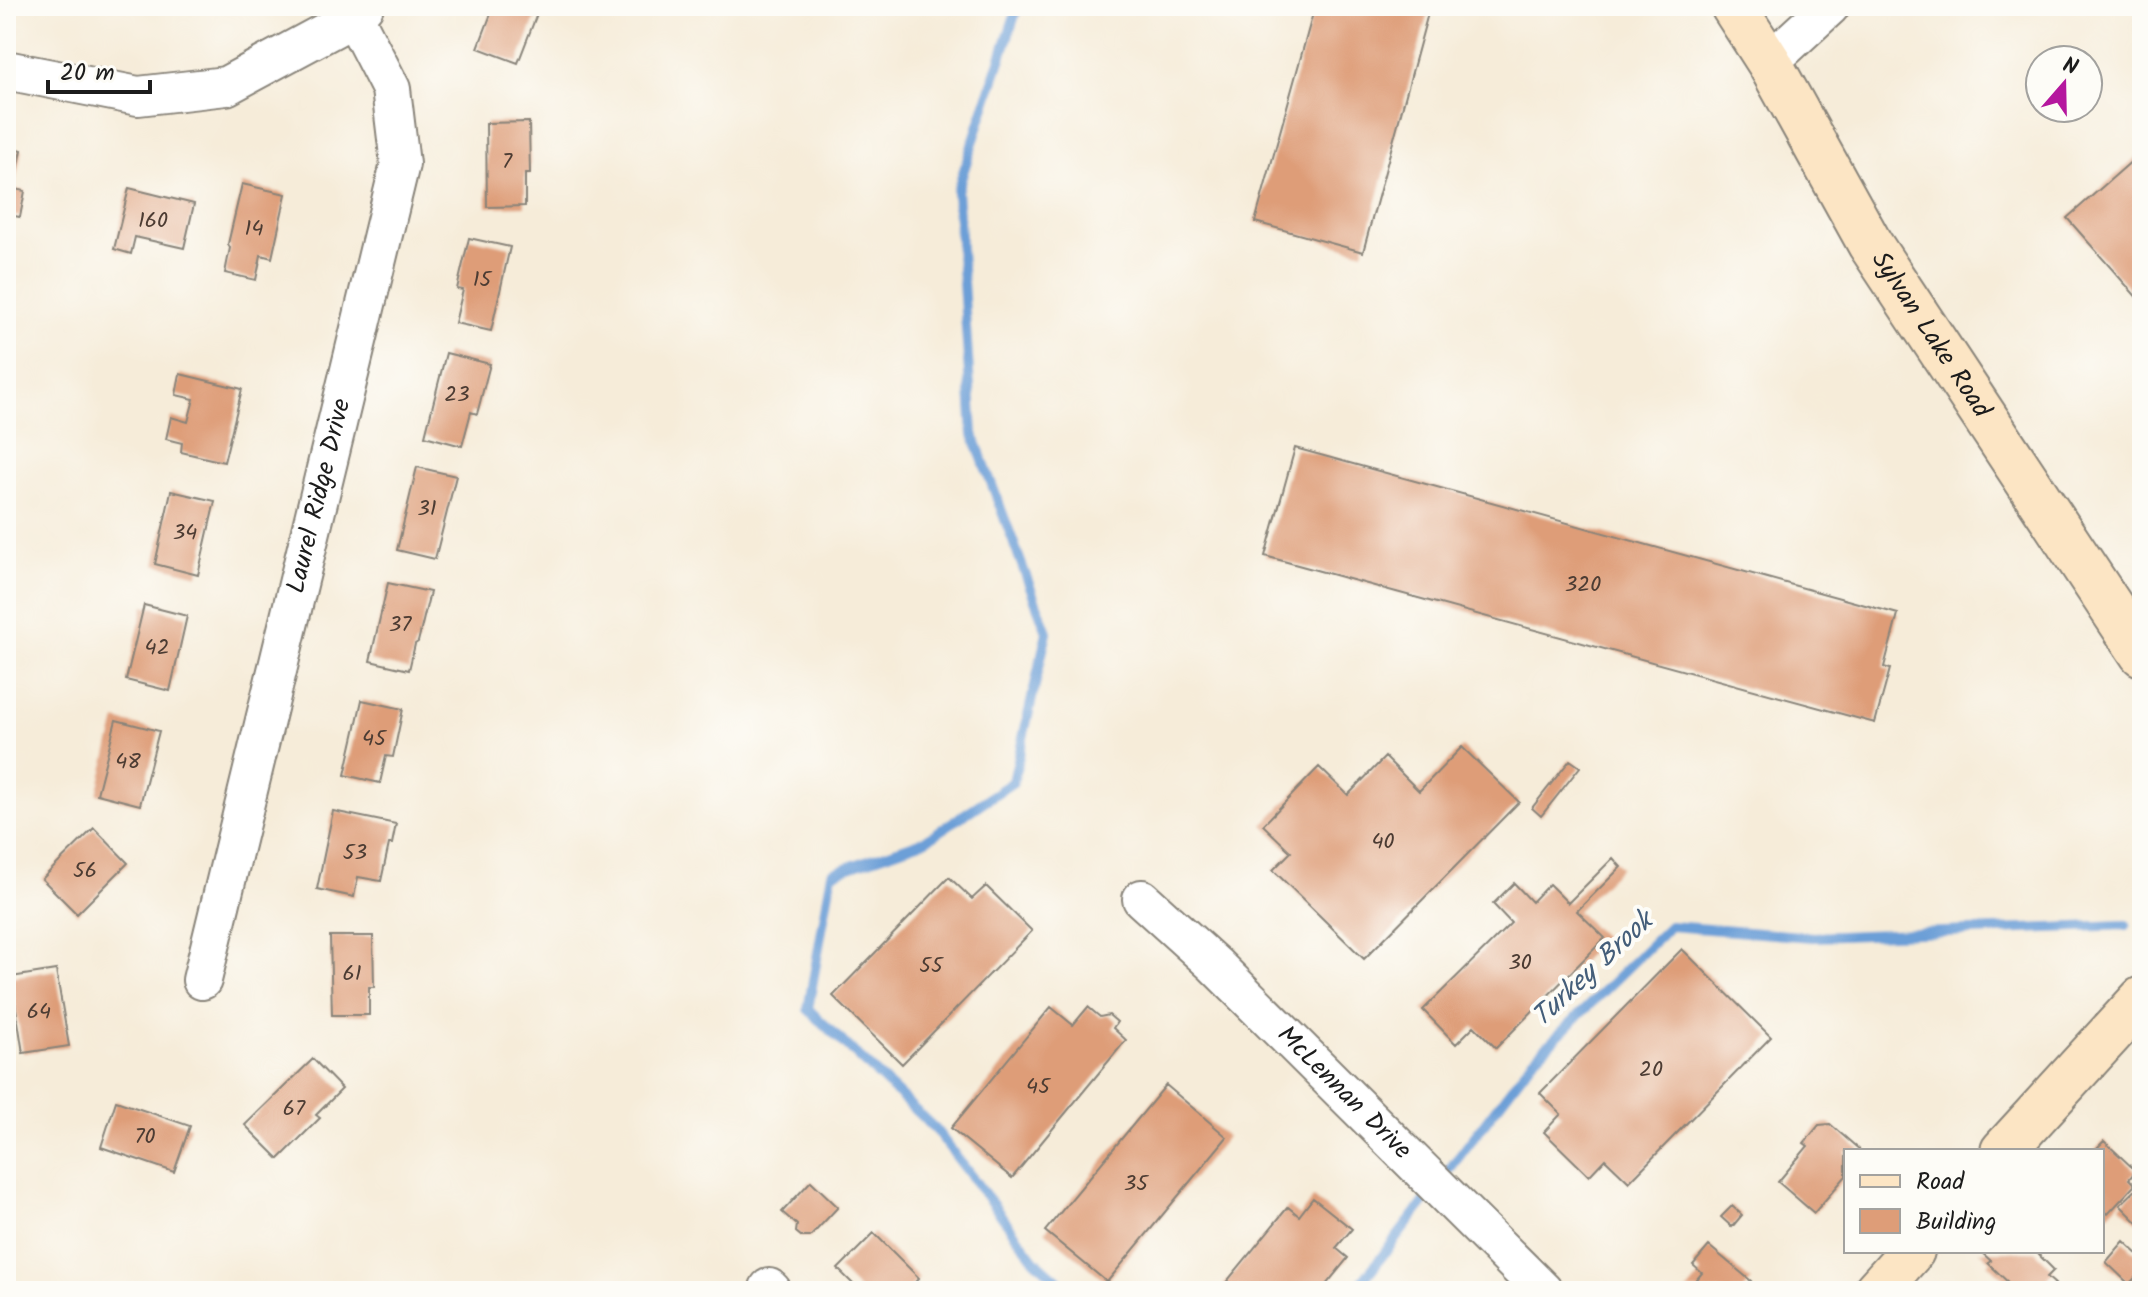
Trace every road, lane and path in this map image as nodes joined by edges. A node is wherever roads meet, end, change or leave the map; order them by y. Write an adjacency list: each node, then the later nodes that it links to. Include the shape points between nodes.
1 (1733, 6): 4 (main road, Sylvan Lake Road)
2 (1830, 6): 4 (street)
3 (359, 12): 5 (street, via 226,86 138,96); 8 (street, Laurel Ridge Drive, via 391,89 400,164)
4 (1769, 62): 6 (main road, Sylvan Lake Road, via 1870,244)
5 (6, 70)
6 (2142, 654)
7 (1142, 899): 12 (street, McLennan Drive)
8 (202, 980)
9 (2142, 999): 10 (main road)
10 (2005, 1149)
11 (1910, 1253): 13 (main road)
12 (1543, 1291)
13 (1876, 1291)

